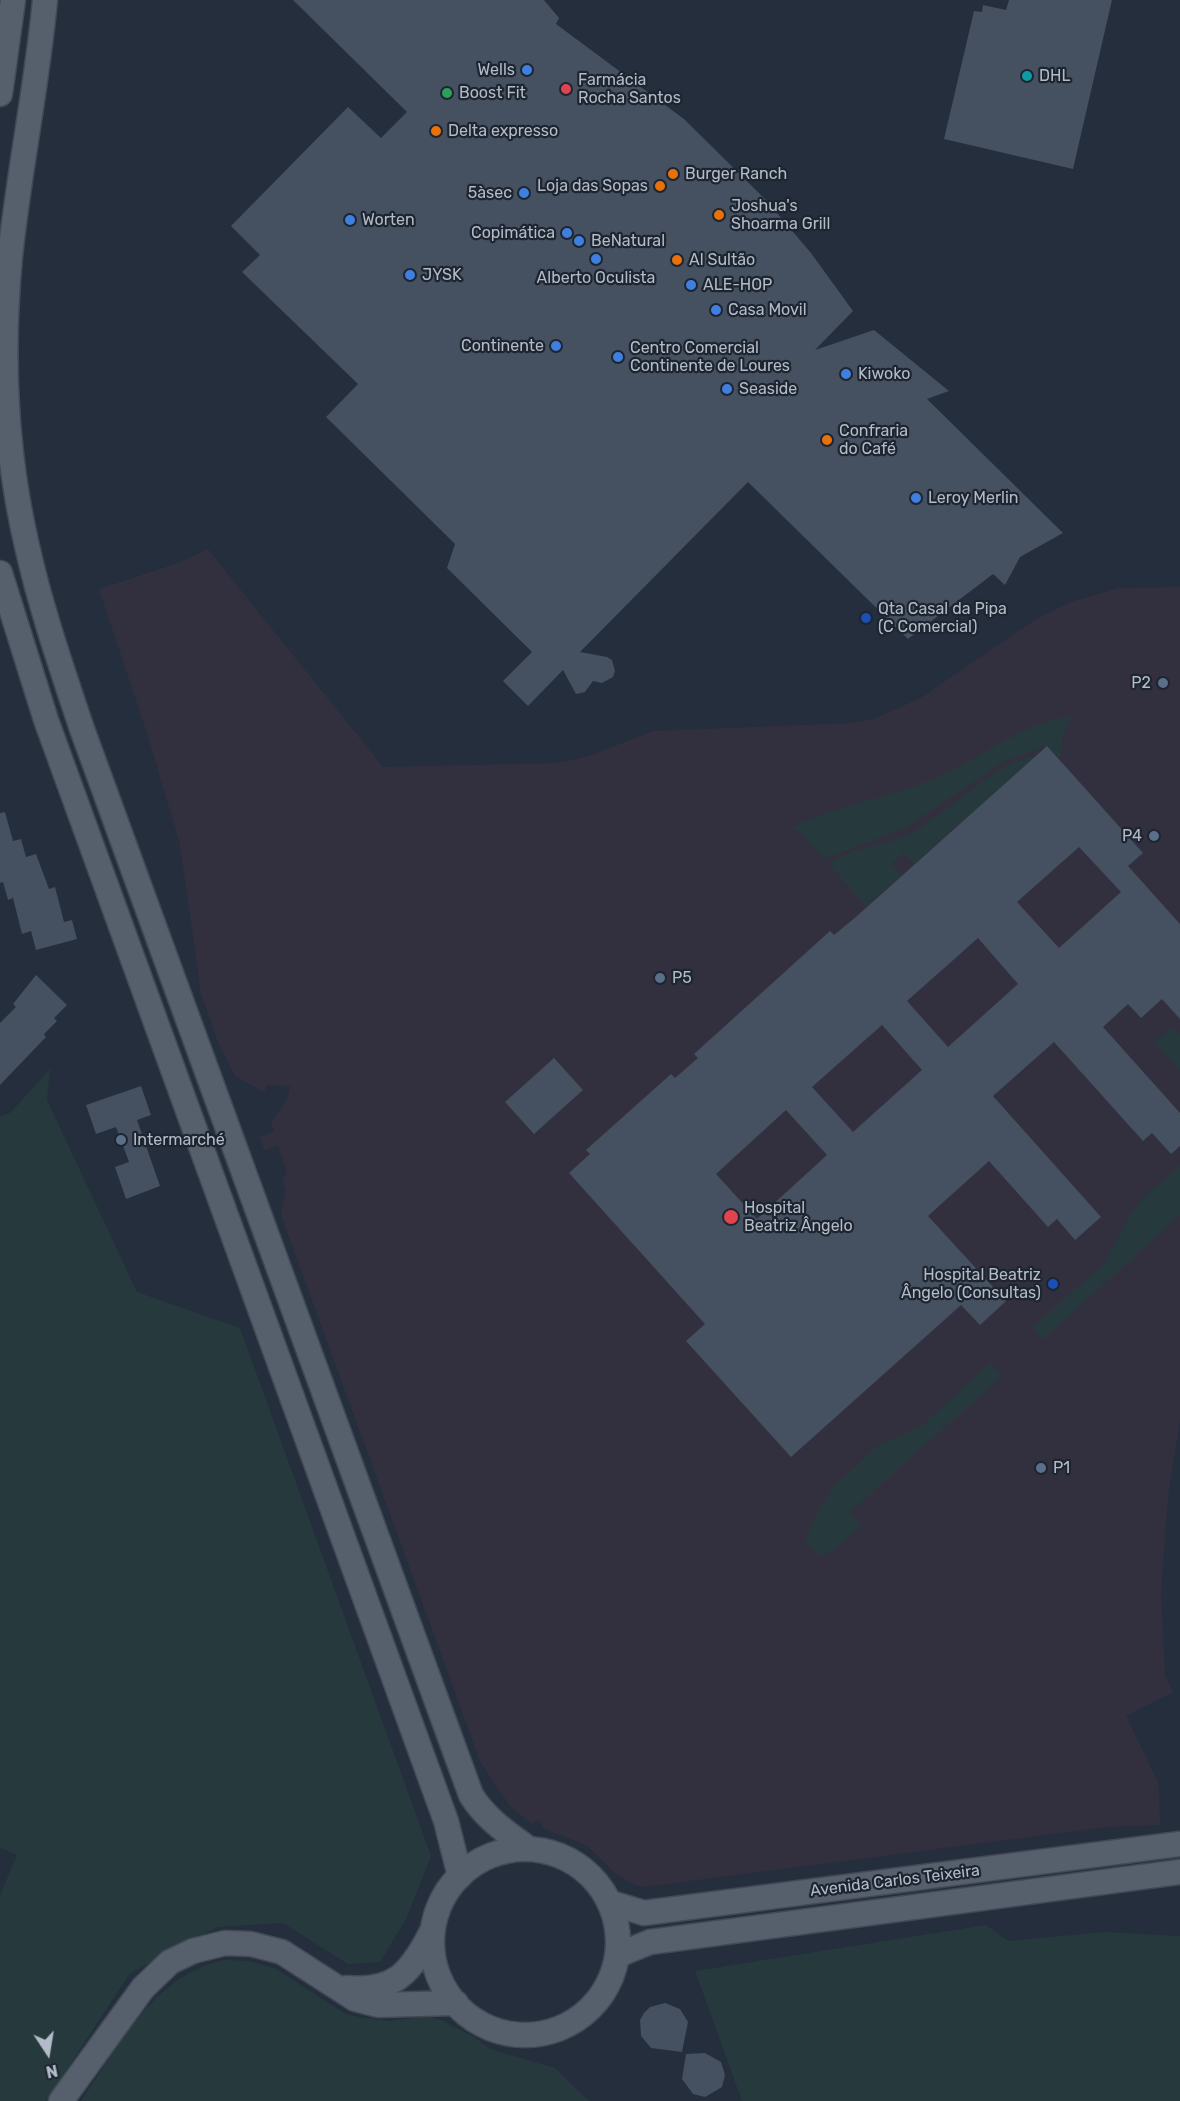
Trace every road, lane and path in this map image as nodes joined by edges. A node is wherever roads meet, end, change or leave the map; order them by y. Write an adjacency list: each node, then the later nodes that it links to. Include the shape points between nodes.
1 (13, 0): 3 (main road)
2 (45, 0): 6 (main road, via 10,258 6,346 12,462 45,618 471,1795 499,1827)
3 (0, 94)
4 (0, 573): 8 (main road, via 46,720 446,1821)
5 (1180, 1844): 9 (main road, Avenida Carlos Teixeira, via 644,1913)
6 (529, 1849): 8 (main road, via 507,1850 479,1860); 9 (main road, via 567,1858 592,1876)
7 (1180, 1872): 11 (main road, Avenida Carlos Teixeira, via 650,1942)
8 (460, 1876): 10 (main road, via 439,1904)
9 (610, 1903): 11 (main road, via 619,1933)
10 (432, 1933): 12 (main road, via 417,1962 383,1987); 13 (main road, via 434,1962 445,1990)
11 (618, 1954): 13 (main road, via 603,1994 580,2017 552,2031 520,2035 489,2029)
12 (334, 1987): 13 (main road, via 355,1999 378,2005); 14 (main road, via 282,1952 261,1946 225,1943 193,1951 170,1962 143,1988)
13 (456, 2003)
14 (61, 2101)

